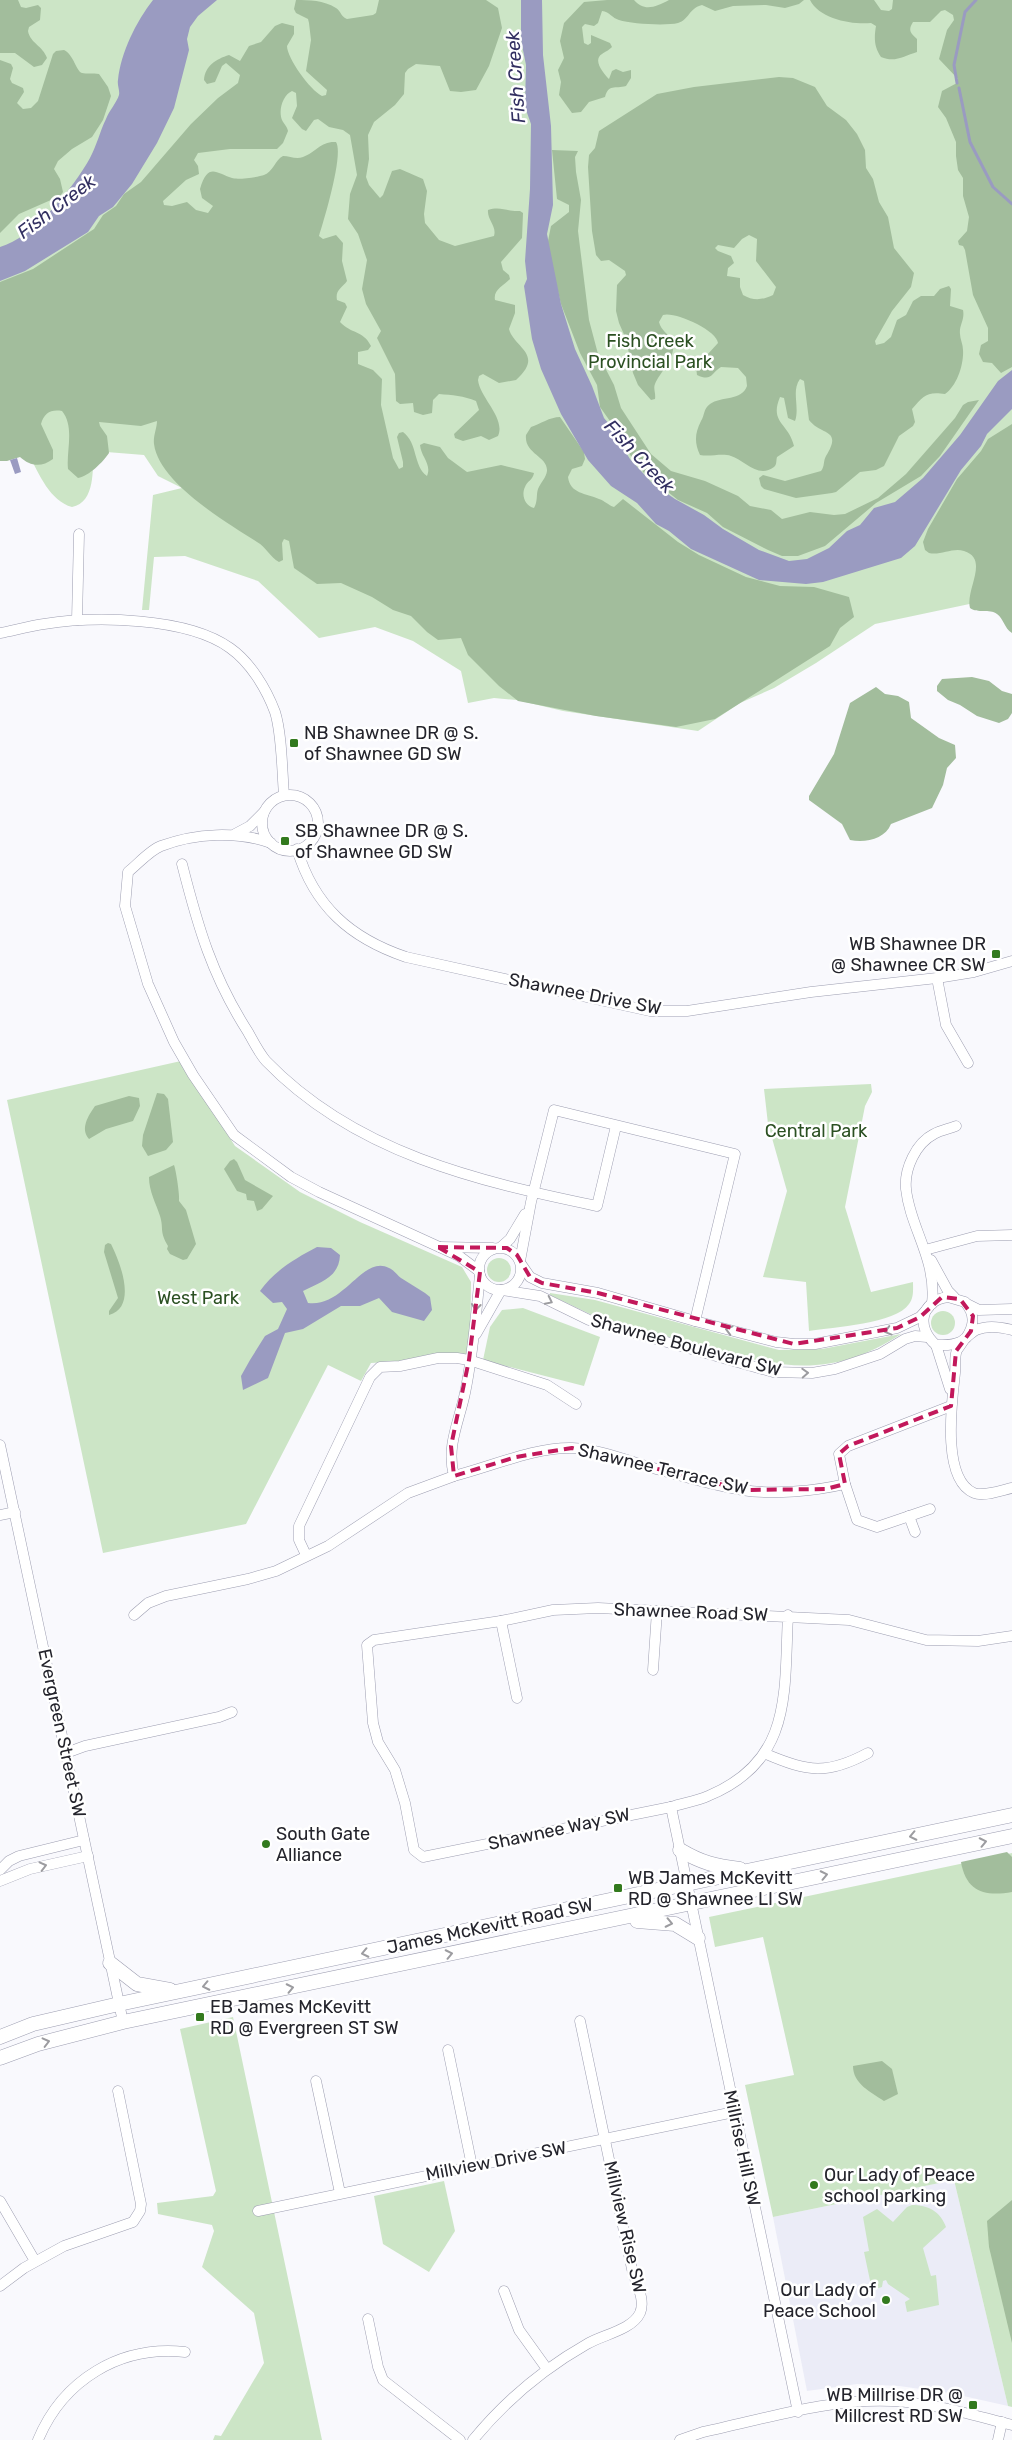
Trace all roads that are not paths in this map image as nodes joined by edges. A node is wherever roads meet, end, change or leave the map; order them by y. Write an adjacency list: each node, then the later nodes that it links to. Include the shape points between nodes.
1 (79, 534): 2 (street)
2 (76, 620): 3 (street); 4 (street, via 160,624 193,631 229,648 257,675 275,713)
3 (0, 633)
4 (284, 795): 5 (street, via 269,803); 8 (street, via 304,798 311,803 319,820 315,837)
5 (264, 812): 6 (street, via 250,826); 7 (street, via 263,830)
6 (235, 834): 7 (street); 17 (street, via 194,838 160,846 128,872 124,906 148,984 174,1042 234,1135 298,1181)
7 (271, 843): 8 (street, via 282,850 292,852)
8 (297, 849): 11 (street, Shawnee Drive SW, via 302,868 319,896 343,925 377,947 406,957 650,1011 687,1011 811,992)
9 (182, 864): 15 (street, via 199,930 227,999 265,1060 313,1102 380,1143 464,1176)
10 (1012, 961): 11 (street, Shawnee Drive SW)
11 (937, 978): 12 (street, via 946,1025)
12 (968, 1063)
13 (616, 1126): 15 (street, via 597,1206); 15 (street, via 554,1110); 27 (street, via 735,1154)
14 (956, 1126): 19 (street, via 924,1140 906,1176 909,1203)
15 (532, 1197): 18 (street, via 522,1221); 20 (street)
16 (1012, 1235): 19 (street, via 977,1236)
17 (438, 1247): 18 (street); 21 (street, via 459,1256)
18 (497, 1248): 20 (street, via 513,1251); 21 (street, via 482,1257)
19 (925, 1250): 23 (street); 25 (street, via 933,1291)
20 (520, 1262): 22 (street, via 518,1281); 27 (street, Shawnee Boulevard SW, via 530,1277 542,1283 598,1293)
21 (479, 1273): 22 (street, via 486,1284); 31 (street, one-way to 31)
22 (502, 1290): 29 (street, Shawnee Boulevard SW, one-way to 29, via 540,1296 589,1320 773,1372 812,1373 835,1369 880,1354 905,1339); 31 (street)
23 (954, 1297): 24 (street); 25 (street, via 942,1298)
24 (965, 1302): 26 (street, via 979,1310); 30 (street, via 970,1308 973,1324)
25 (930, 1305): 27 (street, Shawnee Boulevard SW, one-way to 27, via 920,1316 897,1328 815,1344 776,1342); 29 (street, via 923,1320)
26 (1012, 1309)
27 (695, 1321)
28 (1012, 1330): 30 (street, via 984,1328)
29 (927, 1337): 32 (street)
30 (966, 1338): 32 (street, via 952,1345); 34 (street, via 956,1351)
31 (474, 1340): 33 (street)
32 (936, 1344): 34 (street)
33 (469, 1360): 35 (street, via 547,1385); 38 (street, via 465,1393 451,1446); 46 (street, via 438,1358 380,1367 375,1371 298,1526 299,1540)
34 (952, 1395): 36 (street)
35 (576, 1404)
36 (951, 1406): 39 (street, via 848,1446 839,1454); 40 (street, via 951,1443 960,1478 972,1493)
37 (0, 1445): 42 (street, Evergreen Street SW)
38 (454, 1476): 39 (street, Shawnee Terrace SW, via 516,1457 572,1448 744,1490 826,1489); 46 (street, Shawnee Terrace SW, via 408,1493 328,1546)
39 (845, 1484): 44 (street, via 857,1520 877,1526)
40 (1012, 1488)
41 (930, 1509): 44 (street)
42 (15, 1512): 43 (street); 56 (street, Evergreen Street SW)
43 (0, 1515)
44 (909, 1516): 45 (street)
45 (915, 1532)
46 (306, 1556): 48 (street, Shawnee Terrace SW, via 276,1571 153,1600)
47 (657, 1611): 49 (street, Shawnee Road SW); 50 (street, Shawnee Road SW, via 553,1610); 53 (street)
48 (134, 1615)
49 (788, 1615): 51 (street, Shawnee Road SW, via 849,1620 926,1640 978,1641); 58 (street, Shawnee Way SW, via 783,1701 779,1726)
50 (501, 1621): 52 (street, Shawnee Road SW); 54 (street)
51 (1012, 1636)
52 (370, 1642): 59 (street, Shawnee Way SW, via 367,1665 372,1723 378,1742 395,1770 414,1850 423,1857)
53 (653, 1670)
54 (517, 1698)
55 (232, 1712): 56 (street)
56 (66, 1753): 62 (street, Evergreen Street SW)
57 (868, 1753): 58 (street, via 831,1770 793,1766)
58 (766, 1754): 59 (street, Shawnee Way SW, via 738,1781 707,1797)
59 (671, 1807): 63 (street, Millrise Hill SW)
60 (1012, 1815): 66 (main road, James McKevitt Road SW, one-way to 66)
61 (1012, 1836): 69 (main road, James McKevitt Road SW, one-way to 61)
62 (84, 1840): 64 (street, Evergreen Street SW); 65 (street, via 18,1856)
63 (680, 1850): 66 (main road, via 698,1862); 68 (street, Millrise Hill SW)
64 (88, 1856): 67 (street, one-way to 64, via 30,1869); 72 (street, Evergreen Street SW)
65 (0, 1870)
66 (751, 1870): 68 (main road, James McKevitt Road SW)
67 (0, 1881)
68 (686, 1884): 69 (street, Millrise Hill SW); 73 (main road, James McKevitt Road SW, one-way to 73)
69 (690, 1903): 70 (main road, James McKevitt Road SW); 71 (street, Millrise Hill SW)
70 (604, 1922): 71 (main road, one-way to 71, via 675,1924); 76 (main road, James McKevitt Road SW, one-way to 70)
71 (698, 1938): 82 (street, Millrise Hill SW)
72 (110, 1963): 73 (main road, via 137,1984); 74 (street, Evergreen Street SW)
73 (184, 1991): 74 (main road, James McKevitt Road SW)
74 (118, 2004): 76 (street, Evergreen Street SW); 77 (main road, James McKevitt Road SW, via 33,2024)
75 (580, 2021): 83 (street)
76 (122, 2022): 79 (main road, James McKevitt Road SW, one-way to 76, via 38,2044)
77 (0, 2037)
78 (448, 2050): 84 (street)
79 (0, 2058)
80 (316, 2081): 85 (street)
81 (118, 2090): 88 (street, via 141,2204 138,2216 128,2224 83,2238)
82 (734, 2112): 83 (street, Millview Drive SW); 94 (street, Millrise Hill SW)
83 (605, 2139): 84 (street, Millview Drive SW); 93 (street, Millview Rise SW, via 641,2299 640,2312 630,2324 594,2340)
84 (472, 2166): 85 (street, Millview Drive SW)
85 (340, 2194): 87 (street, Millview Drive SW)
86 (0, 2201): 88 (street)
87 (258, 2211)
88 (35, 2261): 89 (street)
89 (0, 2286)
90 (504, 2291): 93 (street, via 519,2330)
91 (368, 2319): 97 (street, via 383,2380)
92 (185, 2352): 96 (street, via 141,2352 100,2368 64,2398)
93 (547, 2370): 98 (street, Millview Rise SW, via 502,2407)
94 (798, 2412): 95 (street, via 854,2402 893,2401 933,2406); 99 (street)
95 (1007, 2423): 100 (street)
96 (38, 2440)
97 (460, 2440)
98 (473, 2440)
99 (680, 2440)
100 (998, 2440)

